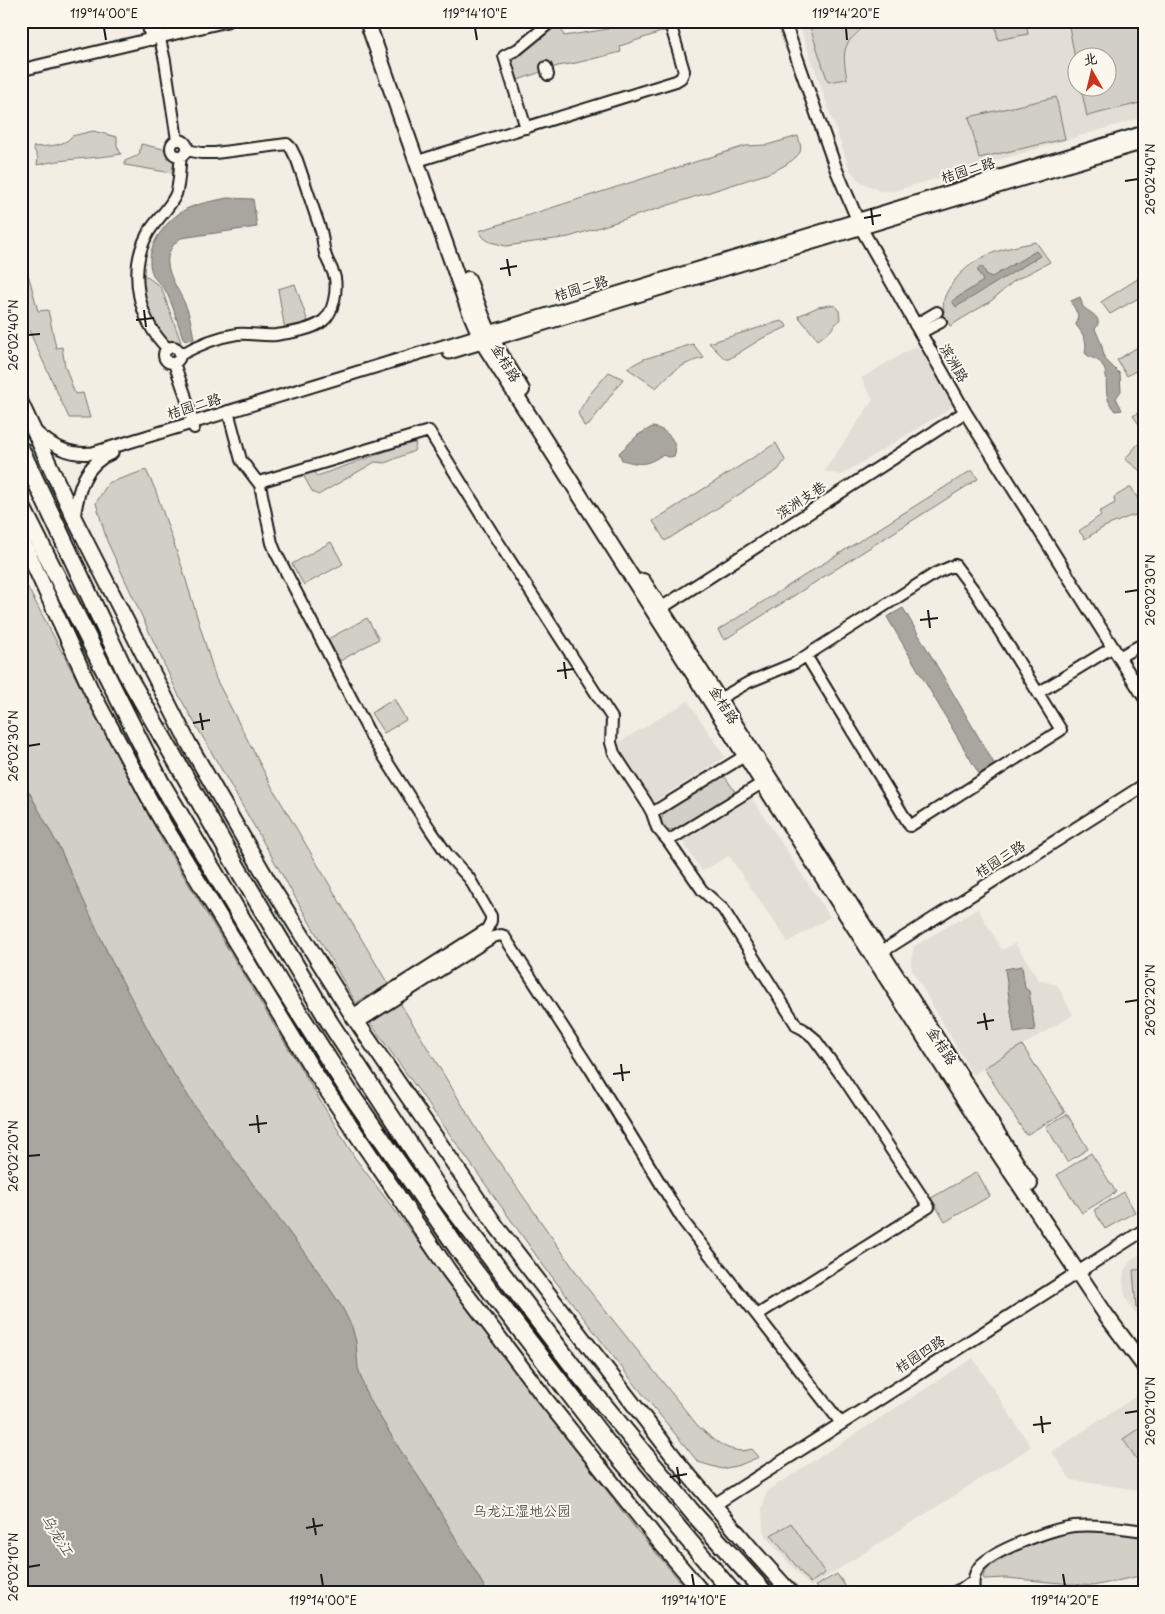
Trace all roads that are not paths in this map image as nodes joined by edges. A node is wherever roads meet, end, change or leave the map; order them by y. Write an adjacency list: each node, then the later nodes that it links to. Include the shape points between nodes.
1 (147, 21): 9 (street)
2 (156, 21): 9 (street)
3 (227, 21): 9 (street)
4 (367, 21): 19 (main road)
5 (377, 21): 15 (main road, 金桔路)
6 (552, 21): 11 (street, via 518,49 504,56)
7 (675, 21): 11 (street, via 672,30 684,67 681,78)
8 (784, 21): 16 (street, 滨洲路, via 836,169)
9 (155, 39): 10 (street); 14 (street, via 177,140 185,142)
10 (21, 70)
11 (526, 128): 15 (street)
12 (1144, 132): 16 (street, 桔园二路)
13 (1144, 143): 16 (street, 桔园二路)
14 (184, 153): 20 (street, via 176,194 147,236 138,268 143,310 154,333 168,349 179,351); 20 (street, via 216,153 284,143 289,146 297,160 321,231 336,287 328,315 315,325 279,334 225,336)
15 (424, 159): 19 (main road, 金桔路, via 482,316)
16 (859, 224): 18 (street, 滨洲路); 19 (street, 桔园二路)
17 (939, 317): 18 (street)
18 (918, 329): 22 (street, 滨洲路)
19 (486, 338): 23 (street, 桔园二路); 31 (main road, 金桔路)
20 (177, 359): 24 (street)
21 (21, 403): 25 (main road)
22 (965, 412): 31 (street, 滨洲支巷); 33 (street, 滨洲路)
23 (229, 415): 24 (street, 桔园二路); 27 (street, via 242,460)
24 (194, 425): 25 (street, 桔园二路, via 84,454 58,448); 29 (street, 桔园二路, via 98,460 81,484)
25 (32, 429): 29 (main road)
26 (21, 450): 57 (highway, via 126,673 330,1022 442,1194 581,1377)
27 (259, 482): 42 (street, via 429,431 612,718 614,753); 45 (street, via 272,543 372,738 425,822 468,878 491,916 487,929)
28 (21, 505): 56 (highway, via 160,781 280,984 350,1093 464,1256 608,1444)
29 (74, 518): 45 (main road, via 189,744 270,884)
30 (21, 538): 55 (main road, via 92,692 156,813 313,1070 449,1271 514,1358)
31 (657, 610): 38 (main road, 金桔路)
32 (1139, 646): 33 (street)
33 (1116, 652): 35 (street, 滨洲路); 36 (street)
34 (806, 657): 36 (street, via 936,573 955,565); 36 (street, via 910,826 1061,730); 38 (street)
35 (1139, 678): 37 (street, 滨洲路)
36 (1038, 693)
37 (1144, 696)
38 (715, 701): 39 (main road, 金桔路)
39 (749, 754): 40 (main road, 金桔路); 42 (street)
40 (766, 780): 43 (street); 44 (main road, 金桔路)
41 (1144, 785): 44 (street, 桔园三路)
42 (652, 813): 43 (street, via 657,828)
43 (668, 841): 48 (street, via 702,890 723,909 796,1026 814,1038 839,1072 929,1207)
44 (877, 955): 47 (main road, 金桔路)
45 (355, 1019): 48 (street, via 493,938 504,936 684,1222); 52 (main road, via 497,1226)
46 (1144, 1230): 47 (street, 桔园四路)
47 (1080, 1269): 49 (main road, 金桔路); 50 (main road); 51 (street, 桔园四路)
48 (757, 1315): 51 (street)
49 (1144, 1352)
50 (1144, 1366)
51 (841, 1423): 52 (street, 桔园四路)
52 (714, 1505): 58 (main road)
53 (1144, 1531): 54 (street, via 1084,1526 1054,1530 992,1557 979,1568)
54 (973, 1581): 59 (street); 60 (street)
55 (703, 1593)
56 (733, 1593)
57 (764, 1593)
58 (791, 1593)
59 (952, 1593)
60 (974, 1593)

